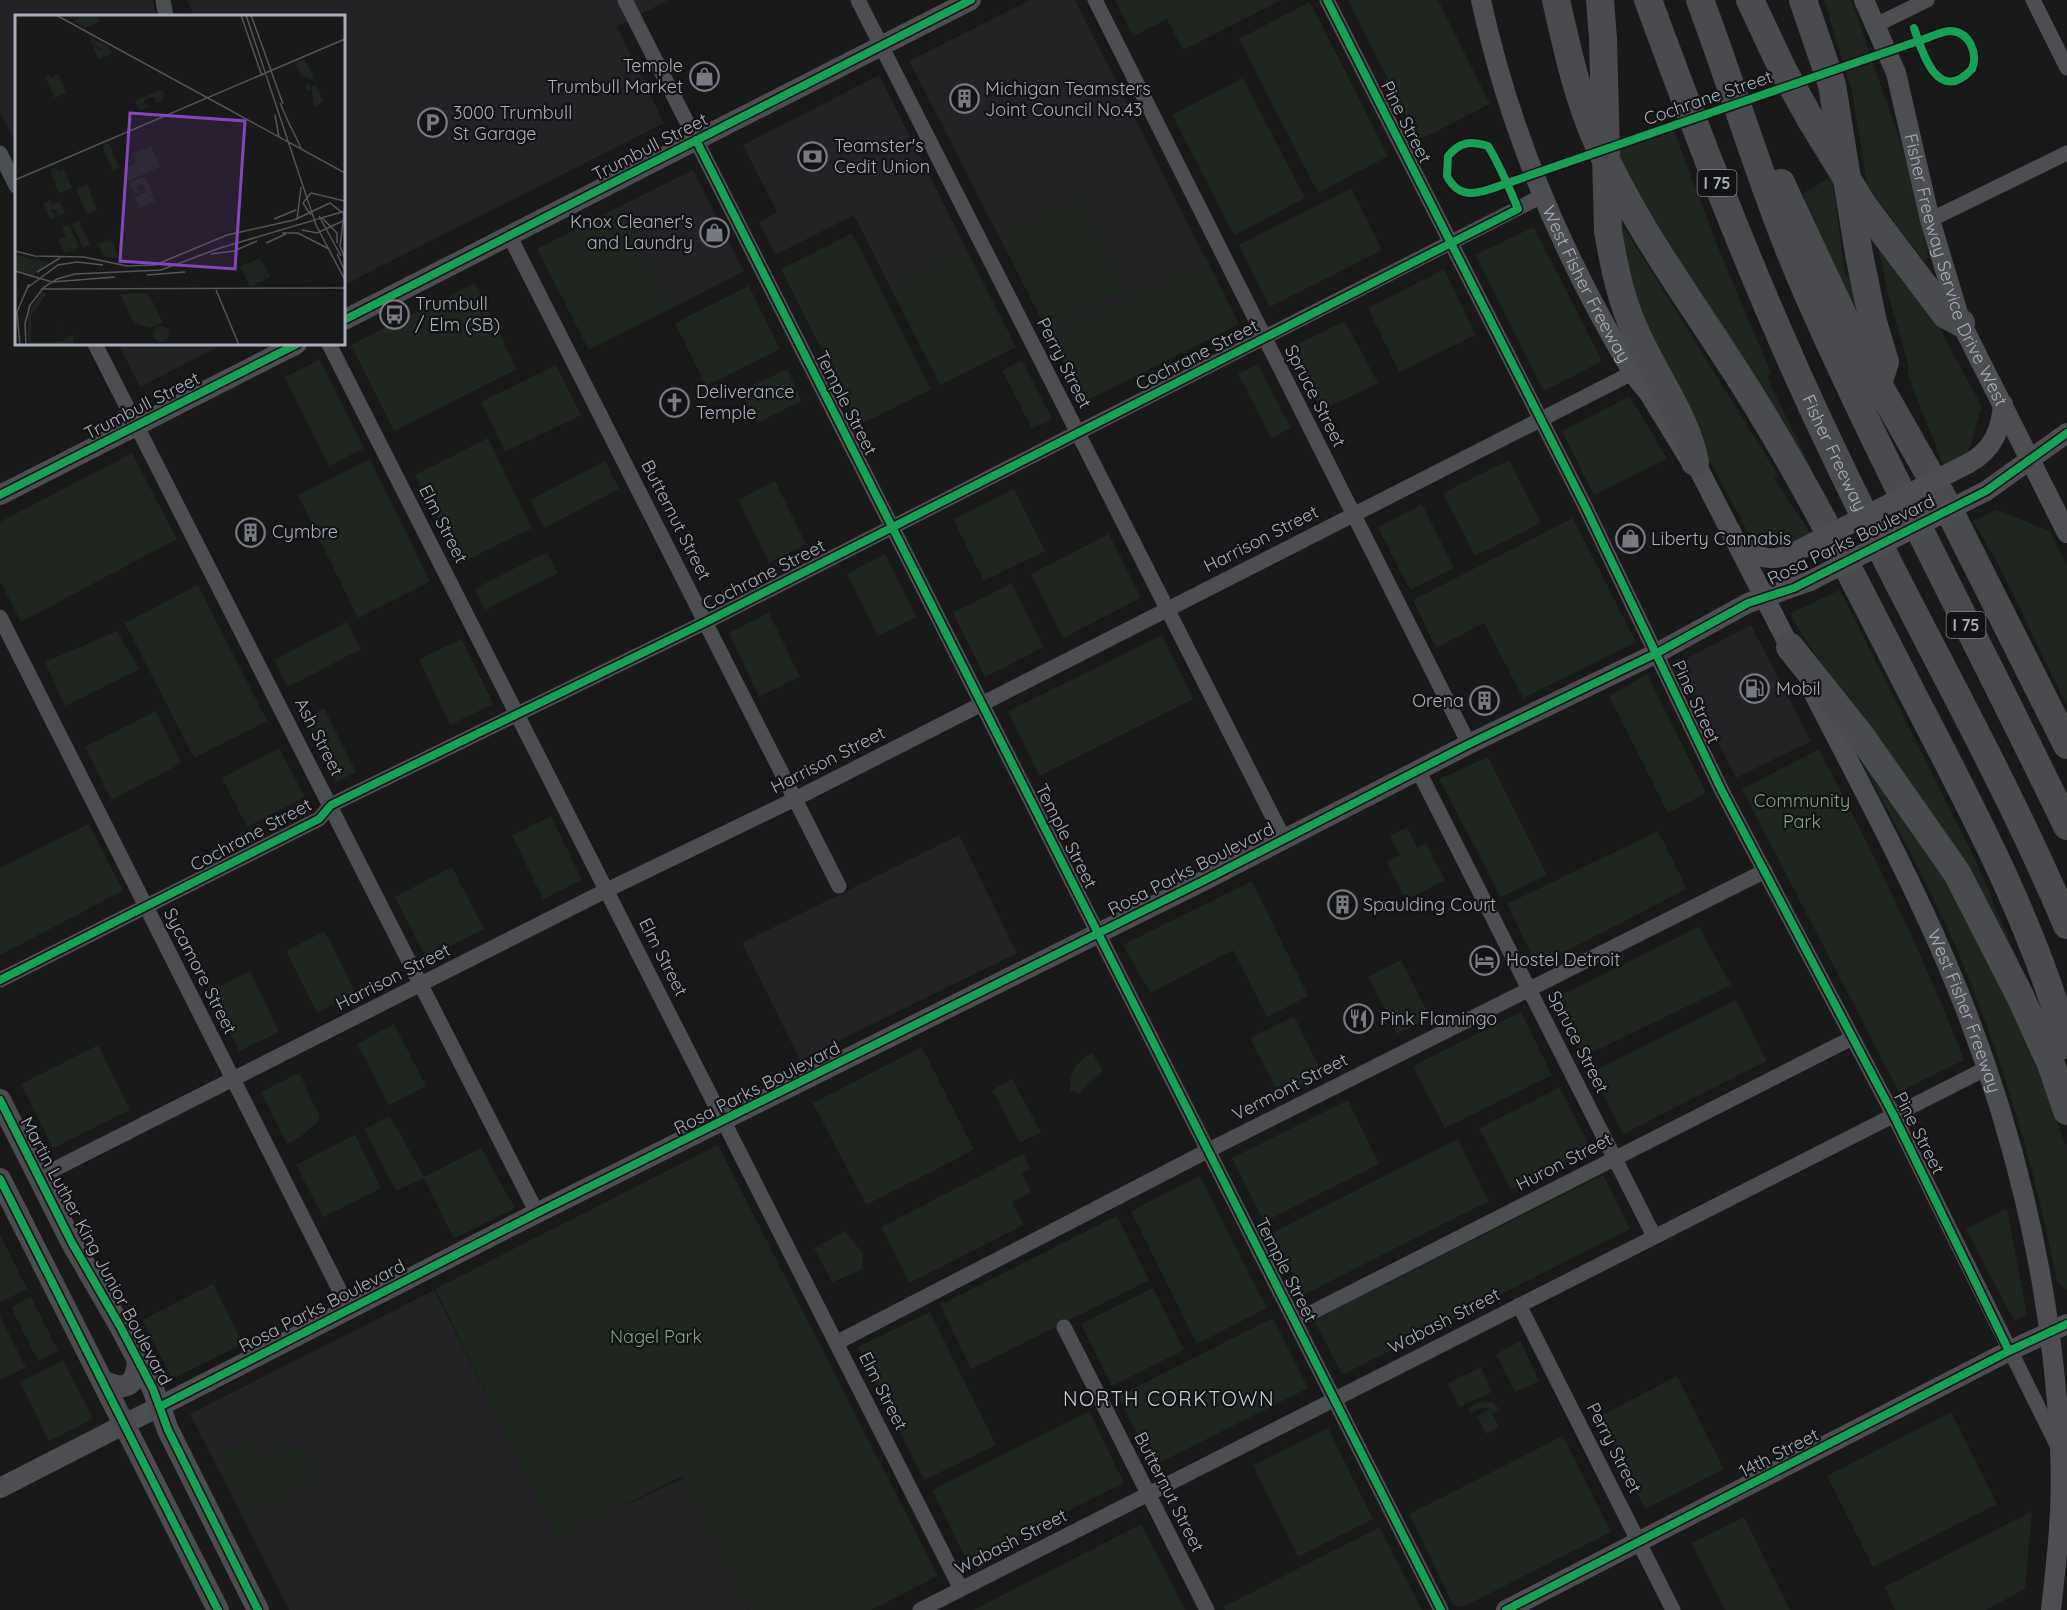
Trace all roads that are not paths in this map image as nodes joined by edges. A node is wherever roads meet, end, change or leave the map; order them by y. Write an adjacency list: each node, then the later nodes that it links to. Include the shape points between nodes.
1 (163, 0): 17 (street)
2 (625, 0): 22 (street, Temple Street)
3 (858, 0): 19 (street, Perry Street)
4 (971, 0): 19 (street, Trumbull Street)
5 (1095, 0): 32 (street, Spruce Street)
6 (1327, 0): 29 (street, Pine Street)
7 (1481, 0): 26 (street, West Fisher Freeway, via 1509,105)
8 (1556, 0): 75 (highway, via 1581,100 1597,141 1816,506 2002,872 2039,961)
9 (1600, 0): 44 (highway, bridge, via 1608,231 1624,304 1635,333 1691,438)
10 (1648, 0): 69 (highway, Fisher Freeway / I 75, via 1752,272 1832,450 2032,847)
11 (1700, 0): 21 (highway, I 75)
12 (1750, 0): 31 (highway, bridge, via 1811,120 1863,205 1946,315)
13 (1803, 0): 37 (highway, via 1832,85 1859,254 1885,362)
14 (1864, 0): 18 (street, Fisher Freeway Service Drive West)
15 (1927, 0): 18 (street)
16 (2032, 0): 20 (street)
17 (166, 15)
18 (1876, 25): 27 (street, Fisher Freeway Service Drive West, via 1896,73)
19 (881, 46): 22 (street, Trumbull Street); 41 (street, Perry Street)
20 (2067, 68)
21 (1726, 70): 37 (highway); 63 (highway, I 75, via 1782,232 1862,415)
22 (696, 140): 28 (street, Trumbull Street); 47 (street, Temple Street)
23 (0, 153): 25 (street)
24 (2067, 153): 27 (street)
25 (15, 184)
26 (1544, 195): 29 (street, Cochrane Street); 36 (street, West Fisher Freeway, via 1584,285)
27 (1930, 220): 31 (street, Fisher Freeway Service Drive West)
28 (509, 235): 30 (street, Trumbull Street); 53 (street, Butternut Street)
29 (1452, 244): 32 (street, Cochrane Street); 39 (street, Pine Street)
30 (345, 319)
31 (1961, 323): 38 (street, Fisher Freeway Service Drive West)
32 (1263, 338): 41 (street, Cochrane Street); 46 (street, Spruce Street)
33 (96, 345): 40 (street, Ash Street)
34 (295, 345): 40 (street, Trumbull Street)
35 (330, 345): 57 (street, Elm Street)
36 (1632, 373): 39 (street, Harrison Street); 44 (street, West Fisher Freeway)
37 (1878, 384): 59 (highway, via 1945,502)
38 (2004, 404): 43 (street, Fisher Freeway Service Drive West); 49 (street, Rosa Parks Boulevard, bridge, via 1995,439 1969,463 1793,554 1783,558 1758,557)
39 (1541, 420): 46 (street, Harrison Street); 55 (street, Pine Street)
40 (136, 426): 45 (street, Trumbull Street); 62 (street, Ash Street)
41 (1078, 432): 47 (street, Cochrane Street); 51 (street, Perry Street)
42 (2067, 433): 43 (street, Rosa Parks Boulevard)
43 (2031, 460): 48 (street, Fisher Freeway Service Drive West); 50 (street, Rosa Parks Boulevard, bridge, via 1986,490 1809,581)
44 (1695, 462): 49 (street, West Fisher Freeway)
45 (0, 495)
46 (1353, 514): 51 (street, Harrison Street); 58 (street, Spruce Street)
47 (892, 527): 53 (street, Cochrane Street); 56 (street, Temple Street)
48 (2067, 533)
49 (1737, 540): 50 (street, West Fisher Freeway)
50 (1766, 598): 54 (street, West Fisher Freeway); 55 (street, Rosa Parks Boulevard, via 1748,603)
51 (1167, 609): 56 (street, Harrison Street); 64 (street, Perry Street)
52 (0, 617): 68 (street, Sycamore Street)
53 (706, 622): 57 (street, Cochrane Street); 61 (street, Butternut Street)
54 (1790, 647): 76 (street, West Fisher Freeway, via 1911,884 1946,960); 79 (highway, via 1861,736 1957,873 2020,996)
55 (1657, 653): 58 (street, Rosa Parks Boulevard); 65 (street, Pine Street, via 1722,791)
56 (981, 702): 61 (street, Harrison Street); 70 (street, Temple Street)
57 (518, 713): 62 (street, Cochrane Street); 67 (street, Elm Street)
58 (1469, 744): 60 (street, Rosa Parks Boulevard)
59 (2067, 745)
60 (1418, 770): 64 (street, Rosa Parks Boulevard); 73 (street, Spruce Street)
61 (795, 799): 66 (street, Butternut Street); 67 (street, Harrison Street)
62 (331, 805): 68 (street, Cochrane Street, via 319,819); 72 (street, Ash Street)
63 (2067, 826)
64 (1284, 839): 70 (street, Rosa Parks Boulevard)
65 (1765, 871): 73 (street, Vermont Street); 74 (street, Pine Street)
66 (839, 886)
67 (607, 890): 72 (street, Harrison Street); 82 (street, Elm Street)
68 (146, 907): 71 (street, Cochrane Street); 77 (street, Sycamore Street)
69 (2067, 925)
70 (1099, 932): 82 (street, Rosa Parks Boulevard); 83 (street, Temple Street)
71 (0, 980)
72 (422, 985): 77 (street, Harrison Street); 87 (street, Ash Street)
73 (1529, 989): 83 (street, Vermont Street); 84 (street, Spruce Street)
74 (1852, 1038): 80 (street, Pine Street); 84 (street, Huron Street)
75 (2067, 1045)
76 (1987, 1068): 80 (street, Wabash Street); 93 (street, West Fisher Freeway)
77 (233, 1079): 85 (street, Harrison Street); 90 (street, Sycamore Street)
78 (0, 1100): 81 (main road, Martin Luther King Junior Boulevard)
79 (2067, 1111)
80 (1893, 1114): 88 (street, Wabash Street); 95 (street, Pine Street)
81 (5, 1117): 85 (main road, Martin Luther King Junior Boulevard)
82 (724, 1121): 87 (street, Rosa Parks Boulevard); 94 (street, Elm Street)
83 (1209, 1150): 91 (street, Temple Street); 94 (street, Vermont Street)
84 (1615, 1158): 88 (street, Spruce Street); 91 (street, Huron Street)
85 (39, 1177): 96 (main road, Martin Luther King Junior Boulevard)
86 (2, 1189): 97 (main road)
87 (537, 1214): 90 (street, Rosa Parks Boulevard)
88 (1654, 1236): 89 (street, Wabash Street)
89 (1519, 1305): 98 (street, Wabash Street); 104 (street, Perry Street)
90 (350, 1309): 99 (street, Rosa Parks Boulevard)
91 (1295, 1322): 98 (street, Temple Street)
92 (1064, 1327): 103 (street, Butternut Street)
93 (2058, 1328): 95 (street, 14th Street); 101 (street, West Fisher Freeway)
94 (836, 1343): 105 (street, Elm Street)
95 (2009, 1351): 101 (street, Pine Street); 104 (street, 14th Street)
96 (138, 1360): 97 (main road, via 135,1377 128,1385 118,1388); 99 (main road, Martin Luther King Junior Boulevard)
97 (102, 1381): 100 (main road)
98 (1334, 1399): 103 (street, Wabash Street); 111 (street, Temple Street)
99 (161, 1406): 100 (street, Rosa Parks Boulevard); 108 (main road, Martin Luther King Junior Boulevard)
100 (124, 1424): 102 (street, Rosa Parks Boulevard); 107 (main road)
101 (2061, 1452): 106 (street, West Fisher Freeway)
102 (0, 1488)
103 (1148, 1494): 105 (street, Wabash Street); 110 (street, Butternut Street)
104 (1639, 1542): 112 (street, 14th Street); 113 (street, Perry Street)
105 (961, 1589): 109 (street, Wabash Street)
106 (2047, 1608)
107 (218, 1610)
108 (258, 1610)
109 (920, 1610)
110 (1207, 1610)
111 (1441, 1610)
112 (1506, 1610)
113 (1674, 1610)

